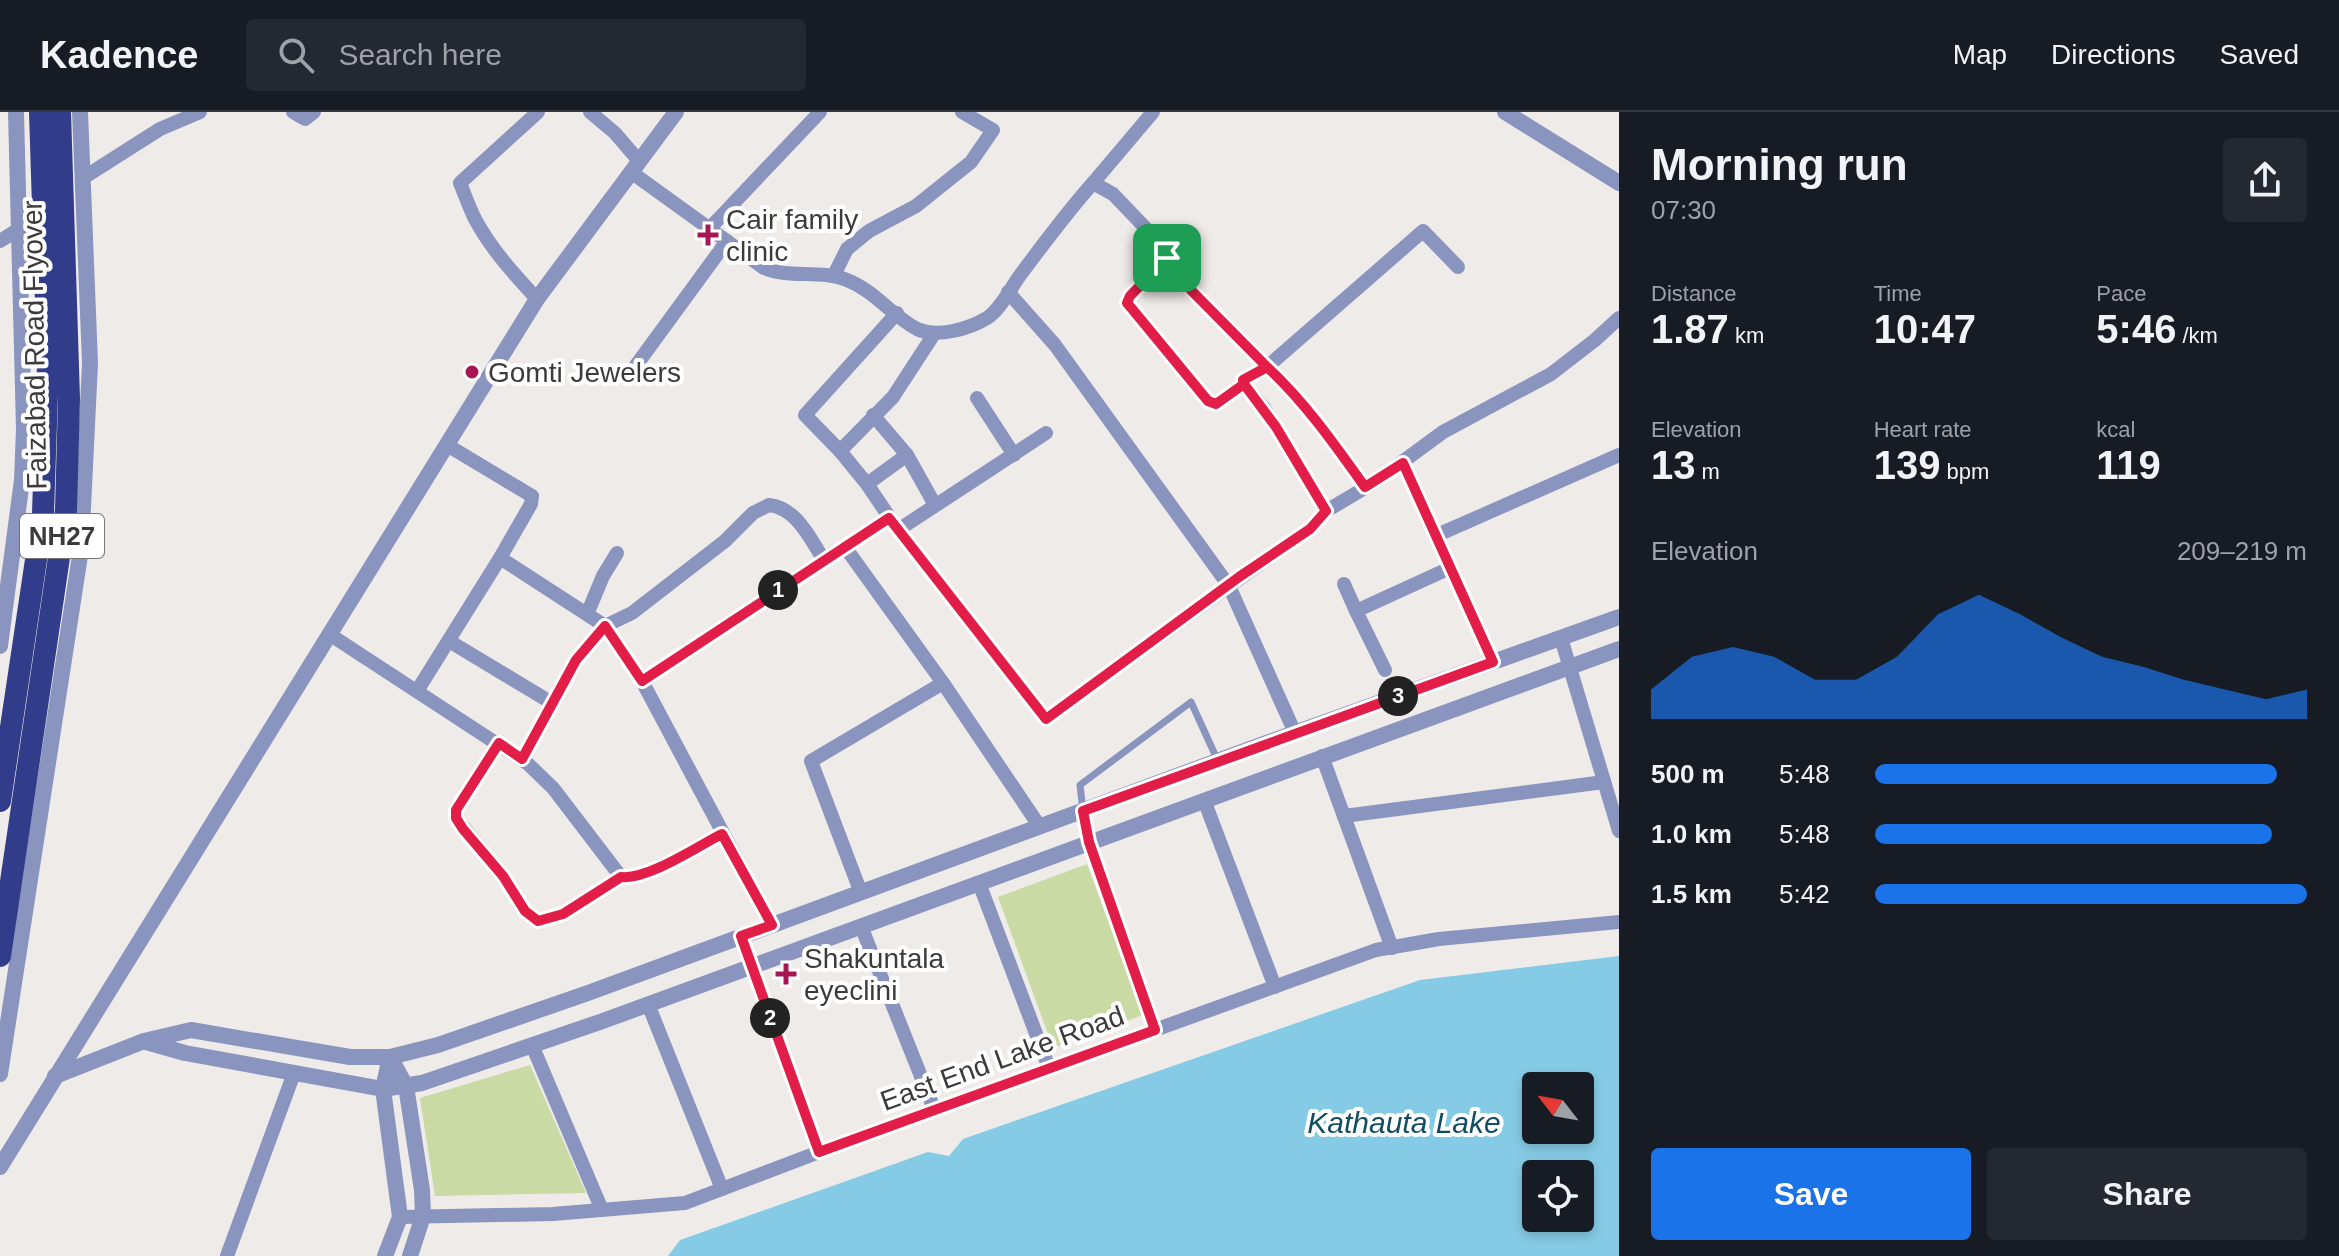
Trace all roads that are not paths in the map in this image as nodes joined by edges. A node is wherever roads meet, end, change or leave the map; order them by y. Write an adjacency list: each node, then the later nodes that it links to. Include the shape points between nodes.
1 (16, 112): 19 (street)
2 (40, 112): 20 (highway, NH27)
3 (60, 112): 97 (highway, Faizabad Road Flyover / NH27, via 69,399 66,510)
4 (80, 112): 16 (street)
5 (200, 112): 16 (street, via 160,129)
6 (293, 112): 7 (street, via 305,119)
7 (314, 112)
8 (538, 112): 28 (street, via 460,183 487,238)
9 (590, 112): 15 (street, via 615,133)
10 (676, 112): 15 (street)
11 (820, 112): 21 (street)
12 (962, 112): 26 (street, via 993,130 971,162 916,206 847,249)
13 (1153, 112): 17 (street)
14 (1505, 112): 18 (street)
15 (635, 166): 21 (street); 28 (street)
16 (83, 178): 107 (street, via 90,363 81,549)
17 (1093, 183): 24 (street, via 1113,194); 27 (street)
18 (1619, 183)
19 (19, 229): 20 (street); 22 (street); 61 (street, via 22,480)
20 (43, 229): 59 (highway, NH27, via 48,365 44,498)
21 (709, 229): 23 (street)
22 (0, 241)
23 (727, 241): 26 (street, via 778,273); 33 (street)
24 (1167, 258): 32 (street, via 1182,281); 34 (street, via 1127,303 1208,401 1216,404)
25 (1458, 267): 32 (street, via 1423,231)
26 (834, 275): 29 (street, via 868,289)
27 (1008, 292): 31 (street, via 989,317); 56 (street, via 1055,345)
28 (537, 299): 38 (street)
29 (897, 313): 31 (street); 39 (street, via 805,415)
30 (1619, 318): 43 (street, via 1551,374 1443,432)
31 (934, 334): 36 (street, via 893,397)
32 (1267, 367): 34 (street); 45 (street)
33 (629, 375)
34 (1244, 384): 47 (street)
35 (977, 398): 41 (street)
36 (873, 415): 39 (street); 40 (street)
37 (1046, 433): 41 (street)
38 (447, 445): 52 (street, via 532,496); 63 (street)
39 (840, 451): 44 (street)
40 (907, 455): 44 (street); 46 (street)
41 (1014, 455): 46 (street)
42 (1619, 455): 49 (street)
43 (1403, 463): 45 (street); 49 (street)
44 (867, 484): 48 (street)
45 (1365, 487): 47 (street)
46 (935, 505): 48 (street)
47 (1326, 511): 56 (street, via 1310,529)
48 (893, 524): 50 (street); 56 (street, via 1046,719)
49 (1435, 536): 54 (street)
50 (845, 547): 53 (street); 72 (street)
51 (617, 553): 58 (street)
52 (500, 558): 58 (street); 65 (street)
53 (824, 560): 62 (street, via 799,522 785,509 769,505 632,613); 71 (street)
54 (1450, 568): 57 (street); 68 (street)
55 (1344, 584): 57 (street)
56 (1229, 586): 75 (street)
57 (1356, 611): 70 (street)
58 (588, 612): 62 (street)
59 (28, 616): 61 (street); 82 (highway, NH27)
60 (1619, 617): 64 (street)
61 (2, 620): 66 (street)
62 (605, 626): 71 (street); 74 (street, via 576,660)
63 (329, 634): 73 (street); 108 (street)
64 (1561, 638): 68 (street); 69 (street)
65 (449, 641): 73 (street); 74 (street)
66 (0, 646)
67 (1619, 649): 69 (street)
68 (1493, 662): 75 (street)
69 (1571, 667): 77 (street); 80 (street)
70 (1385, 670)
71 (642, 681): 87 (street)
72 (943, 683): 85 (street); 91 (street, via 811,761)
73 (417, 691): 76 (street)
74 (552, 703): 78 (street)
75 (1295, 733): 79 (street)
76 (499, 743): 78 (street); 89 (street, via 456,818 525,911 538,921 563,914)
77 (1322, 756): 81 (street); 84 (street)
78 (522, 759): 89 (street, via 553,788)
79 (1218, 761): 83 (street); 83 (lane, via 1191,702 1080,785)
80 (1604, 782): 84 (street); 86 (street)
81 (1204, 800): 88 (street); 99 (street)
82 (0, 801)
83 (1083, 811): 85 (street); 88 (street)
84 (1344, 816): 96 (street)
85 (1040, 827): 91 (street)
86 (1619, 831)
87 (722, 834): 89 (street, via 647,873); 93 (street)
88 (1089, 842): 90 (street); 101 (street)
89 (621, 877)
90 (979, 883): 94 (street); 105 (street)
91 (861, 893): 93 (street)
92 (1619, 922): 96 (street, East End Lake Road)
93 (772, 925): 95 (street)
94 (861, 926): 98 (street); 111 (street)
95 (741, 936): 98 (street); 104 (street, via 438,1045)
96 (1392, 948): 99 (street, East End Lake Road)
97 (0, 956)
98 (752, 966): 100 (street); 112 (street)
99 (1275, 987): 101 (street, East End Lake Road)
100 (648, 1004): 103 (street); 114 (street)
101 (1155, 1030): 105 (street, East End Lake Road)
102 (144, 1041): 104 (street, via 191,1030 350,1057); 106 (street); 108 (street)
103 (532, 1045): 109 (street); 115 (street)
104 (390, 1057): 109 (street); 110 (street)
105 (1049, 1068): 111 (street, East End Lake Road)
106 (294, 1073): 110 (street); 118 (street)
107 (0, 1074)
108 (55, 1076): 113 (street)
109 (406, 1086): 110 (street); 116 (street)
110 (383, 1089): 117 (street)
111 (934, 1109): 112 (street, East End Lake Road)
112 (819, 1152): 114 (street, East End Lake Road)
113 (0, 1167)
114 (722, 1189): 115 (street, East End Lake Road, via 685,1203)
115 (602, 1210): 116 (street, East End Lake Road)
116 (423, 1216): 117 (street, East End Lake Road); 120 (street)
117 (400, 1217): 119 (street)
118 (227, 1256)
119 (385, 1256)
120 (410, 1256)

